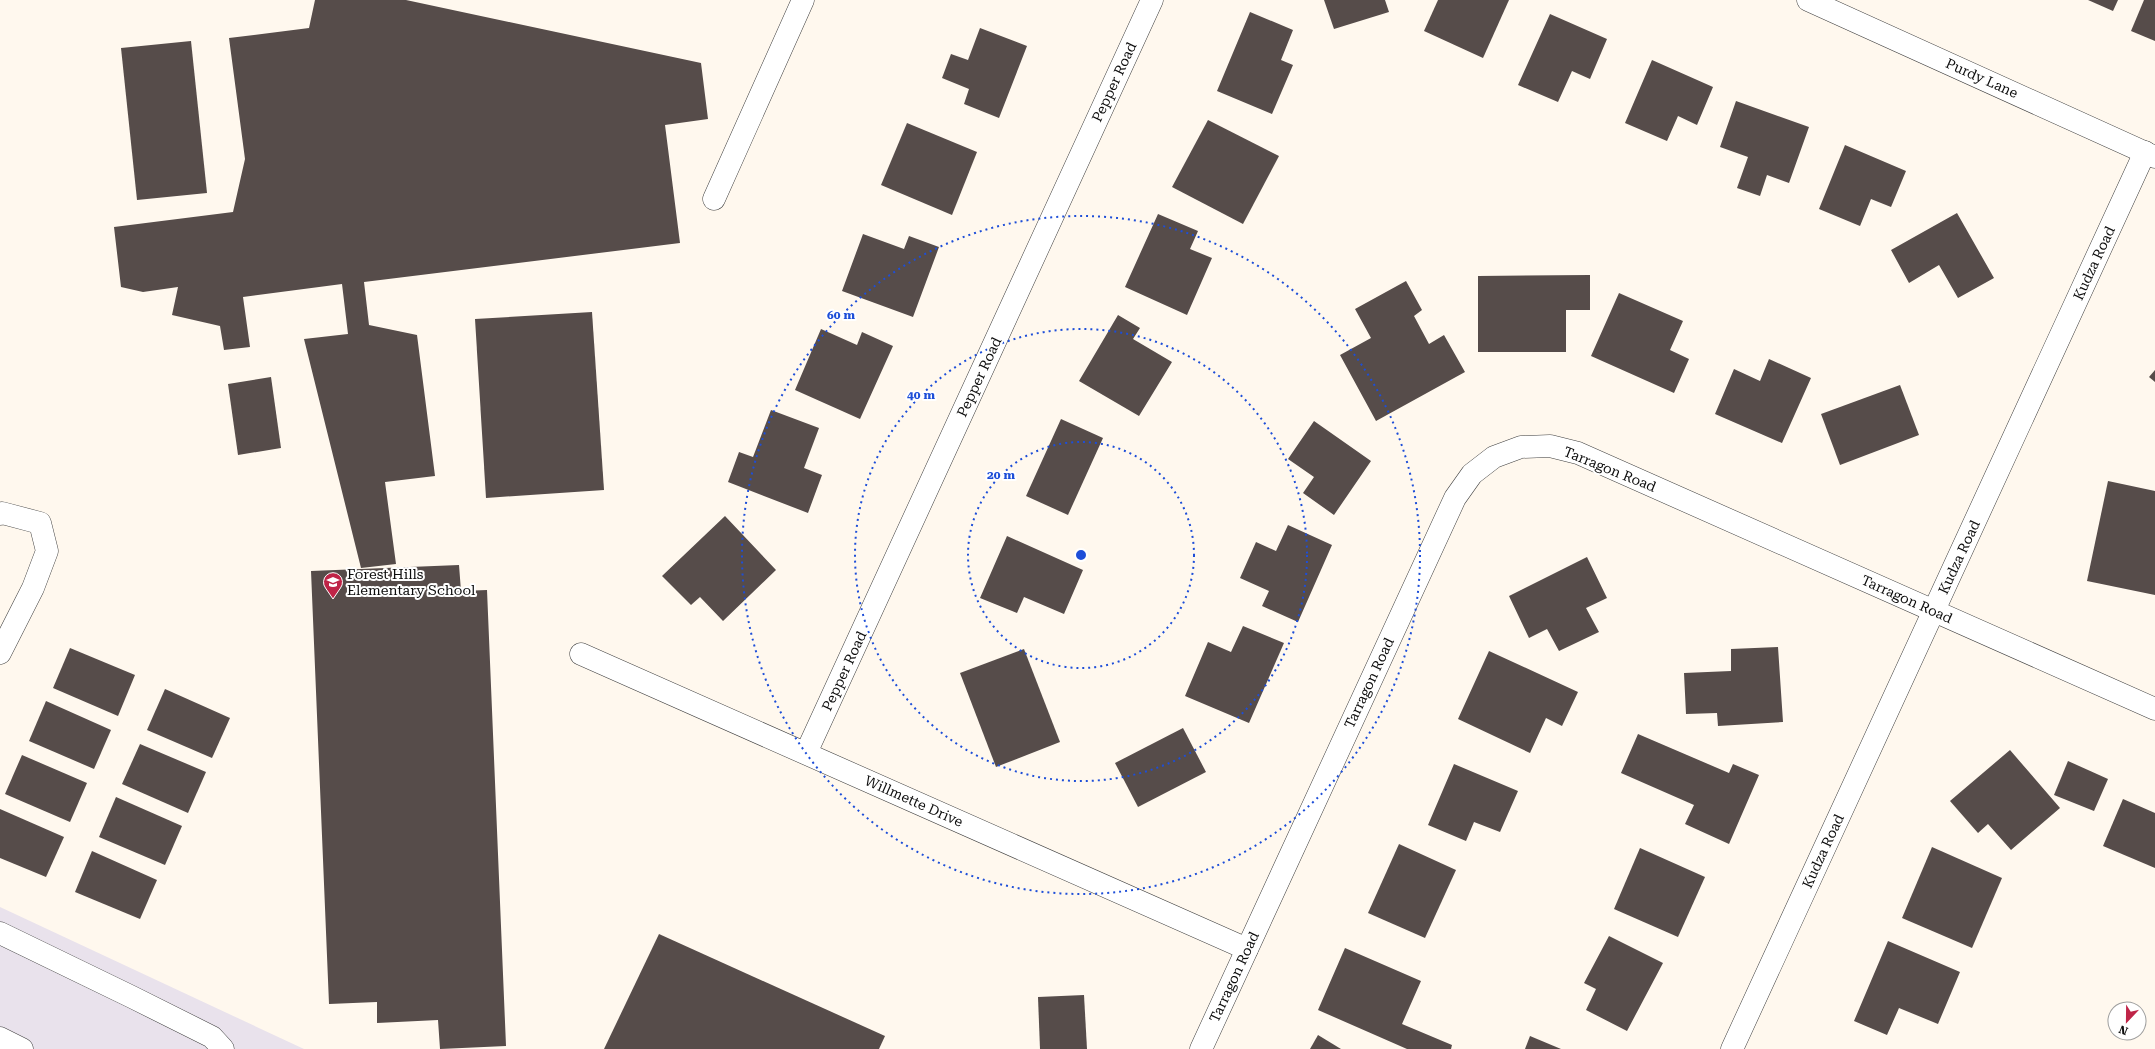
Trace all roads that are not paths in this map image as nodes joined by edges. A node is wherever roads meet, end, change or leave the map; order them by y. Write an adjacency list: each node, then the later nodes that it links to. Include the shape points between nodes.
1 (804, 0): 5 (street)
2 (1152, 0): 11 (street, Pepper Road)
3 (1808, 0): 4 (street, Purdy Lane)
4 (2150, 154): 7 (street, Kudza Road)
5 (714, 199)
6 (0, 514): 8 (street, via 40,523 47,551 33,588)
7 (1934, 611): 10 (street, Tarragon Road); 13 (street, Tarragon Road, via 1578,454 1550,446 1521,447 1494,457 1472,474 1455,498); 18 (street, Kudza Road)
8 (1, 644)
9 (581, 654): 11 (street, Willmette Drive)
10 (2155, 709)
11 (806, 753): 13 (street, Willmette Drive)
12 (0, 933): 16 (street, via 212,1038)
13 (1247, 949): 17 (street, Tarragon Road)
14 (0, 1038): 15 (street)
15 (22, 1049)
16 (223, 1049)
17 (1201, 1049)
18 (1732, 1049)

